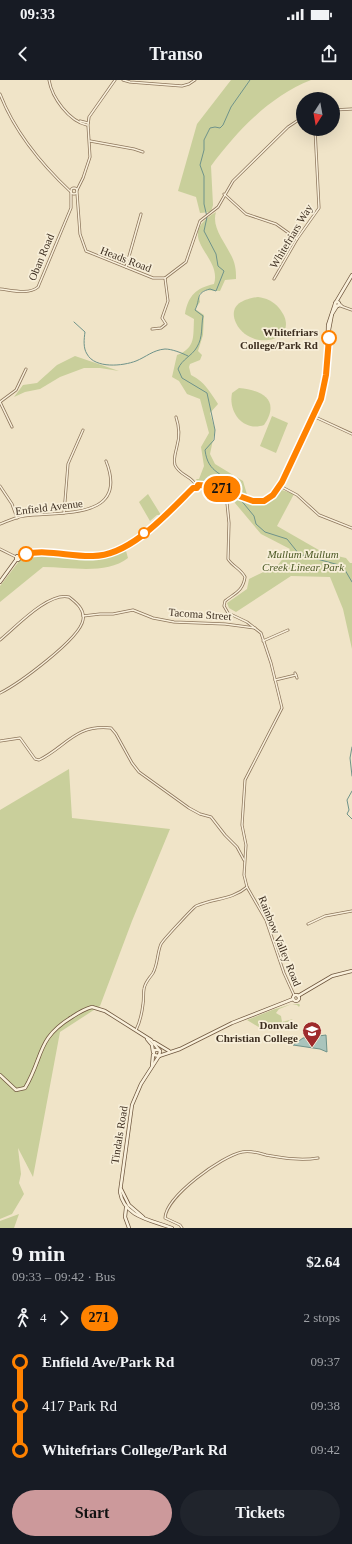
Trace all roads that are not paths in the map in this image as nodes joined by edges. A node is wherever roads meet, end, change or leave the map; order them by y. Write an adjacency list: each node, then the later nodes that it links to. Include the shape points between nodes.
1 (49, 80): 9 (street, via 57,101 78,120)
2 (115, 80): 9 (street, via 92,113)
3 (123, 80): 4 (street, via 184,86)
4 (195, 80)
5 (0, 94): 14 (street, via 19,132 45,167)
6 (352, 109): 7 (street)
7 (340, 110)
8 (296, 121): 15 (street, Heads Road, via 248,164)
9 (88, 124): 11 (street)
10 (315, 136): 18 (street, Whitefriars Way, via 319,205 314,217)
11 (90, 141): 12 (street); 13 (street, Oban Road, via 89,161)
12 (143, 152)
13 (76, 191): 14 (street); 14 (street, Oban Road); 16 (street, Heads Road)
14 (72, 193): 16 (street); 23 (street, Oban Road, via 71,208 38,287 26,291)
15 (224, 194): 18 (street, via 246,214 276,224); 21 (street, Heads Road, via 218,207 197,226 186,262)
16 (77, 197): 19 (street, Heads Road, via 80,234 85,250)
17 (141, 214): 19 (street)
18 (297, 239): 22 (street, Whitefriars Way)
19 (126, 267): 21 (street, Heads Road, via 153,278)
20 (352, 275): 24 (main road)
21 (165, 278): 26 (street, via 168,301 162,318 166,324 161,328)
22 (274, 279)
23 (0, 289)
24 (337, 304): 25 (street); 29 (main road, via 332,317 325,385)
25 (352, 310)
26 (152, 329)
27 (26, 369): 28 (street, via 16,390)
28 (0, 402): 31 (street)
29 (313, 416): 33 (street); 37 (main road)
30 (176, 417): 36 (street, via 179,430 175,464 182,475 192,480)
31 (12, 427)
32 (83, 430): 39 (street, via 68,464)
33 (352, 434)
34 (106, 461): 39 (street, Enfield Avenue, via 110,482 102,502 88,510)
35 (0, 486): 40 (street, via 12,504)
36 (196, 486): 38 (main road, via 211,486); 44 (main road, via 165,516 118,552 92,556 36,552)
37 (279, 486): 38 (main road, via 268,499 257,502); 42 (street, via 297,495 319,515)
38 (226, 491): 47 (street, via 229,523 228,558 245,577 243,587 225,601 224,606 228,613)
39 (64, 513): 40 (street, Enfield Avenue)
40 (17, 518): 41 (street, Enfield Avenue)
41 (0, 524)
42 (352, 528)
43 (0, 549): 44 (street)
44 (17, 558): 45 (main road)
45 (0, 582)
46 (83, 616): 48 (street, Tacoma Street, via 133,610 153,618 174,622); 51 (street, via 79,606 71,598 55,598); 55 (street, via 81,627 75,636 16,684)
47 (248, 622): 48 (street, Tacoma Street); 49 (street)
48 (245, 626): 49 (street, Tacoma Street)
49 (257, 628): 52 (street)
50 (290, 633): 52 (street, via 288,629)
51 (0, 640)
52 (263, 641): 54 (street)
53 (297, 678): 54 (street, via 296,674)
54 (275, 680): 57 (street, via 282,708 245,780 242,825 246,845)
55 (0, 693)
56 (0, 742): 57 (street, Rainbow Valley Road, via 20,738 35,759 39,760 79,733 97,728 111,728 139,772 189,808 211,817 237,847)
57 (244, 860): 58 (street, Rainbow Valley Road)
58 (247, 887): 62 (street, Rainbow Valley Road, via 266,920); 65 (street, via 241,893 196,906 166,936 161,944 155,967 145,985)
59 (352, 911): 60 (street, via 325,916)
60 (308, 924)
61 (352, 971): 63 (main road, via 332,976)
62 (294, 995): 63 (main road); 64 (main road)
63 (298, 996): 64 (main road, via 297,1001)
64 (293, 999): 70 (main road, via 232,1023)
65 (136, 1030): 66 (main road); 74 (main road, via 102,1010 89,1008 52,1032 43,1045 25,1088 16,1090)
66 (146, 1038): 67 (main road); 71 (main road, via 152,1044)
67 (152, 1041): 68 (main road); 69 (main road)
68 (160, 1051): 69 (main road); 71 (main road, via 155,1050); 72 (main road)
69 (170, 1051): 70 (main road)
70 (175, 1051): 72 (main road)
71 (153, 1053): 72 (main road); 73 (main road, Tindals Road)
72 (159, 1056): 73 (main road, Tindals Road)
73 (152, 1066): 76 (main road, Tindals Road, via 132,1105 120,1188)
74 (0, 1075)
75 (318, 1158): 82 (street, via 298,1160 251,1152 238,1153 210,1169 176,1196 170,1204 165,1218)
76 (128, 1208): 77 (main road); 78 (main road); 79 (main road)
77 (134, 1214): 78 (main road); 79 (main road)
78 (125, 1215): 80 (main road)
79 (145, 1218): 81 (main road)
80 (129, 1228)
81 (172, 1228)
82 (182, 1228)

